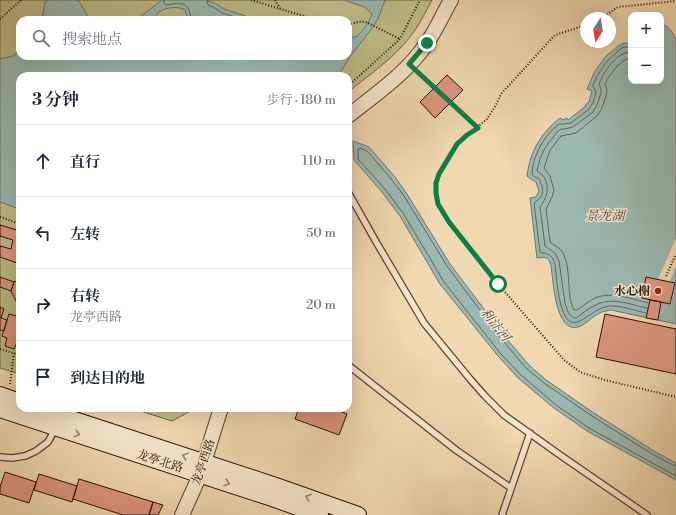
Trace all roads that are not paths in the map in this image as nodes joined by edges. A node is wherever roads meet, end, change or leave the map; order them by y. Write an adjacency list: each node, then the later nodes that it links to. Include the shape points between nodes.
1 (450, 0): 2 (street, via 427,43 409,64 388,85)
2 (352, 113)
3 (352, 201): 11 (lane, via 424,323 485,396)
4 (352, 368): 14 (lane, via 456,450)
5 (7, 401): 6 (main road, 龙亭北路)
6 (16, 406)
7 (28, 412): 10 (main road, 龙亭北路)
8 (49, 412): 13 (main road, 龙亭北路, one-way to 8)
9 (220, 412): 13 (street, 龙亭西路)
10 (56, 427): 12 (lane, via 48,442 36,451 25,456); 13 (main road, 龙亭北路, one-way to 13)
11 (530, 433): 14 (lane); 19 (lane)
12 (0, 457)
13 (202, 469): 15 (street, 龙亭西路); 16 (main road, 龙亭北路, one-way to 16); 17 (main road, 龙亭北路, one-way to 13, via 276,486)
14 (511, 488): 18 (lane)
15 (182, 515)
16 (320, 515)
17 (358, 515)
18 (502, 515)
19 (647, 515)

